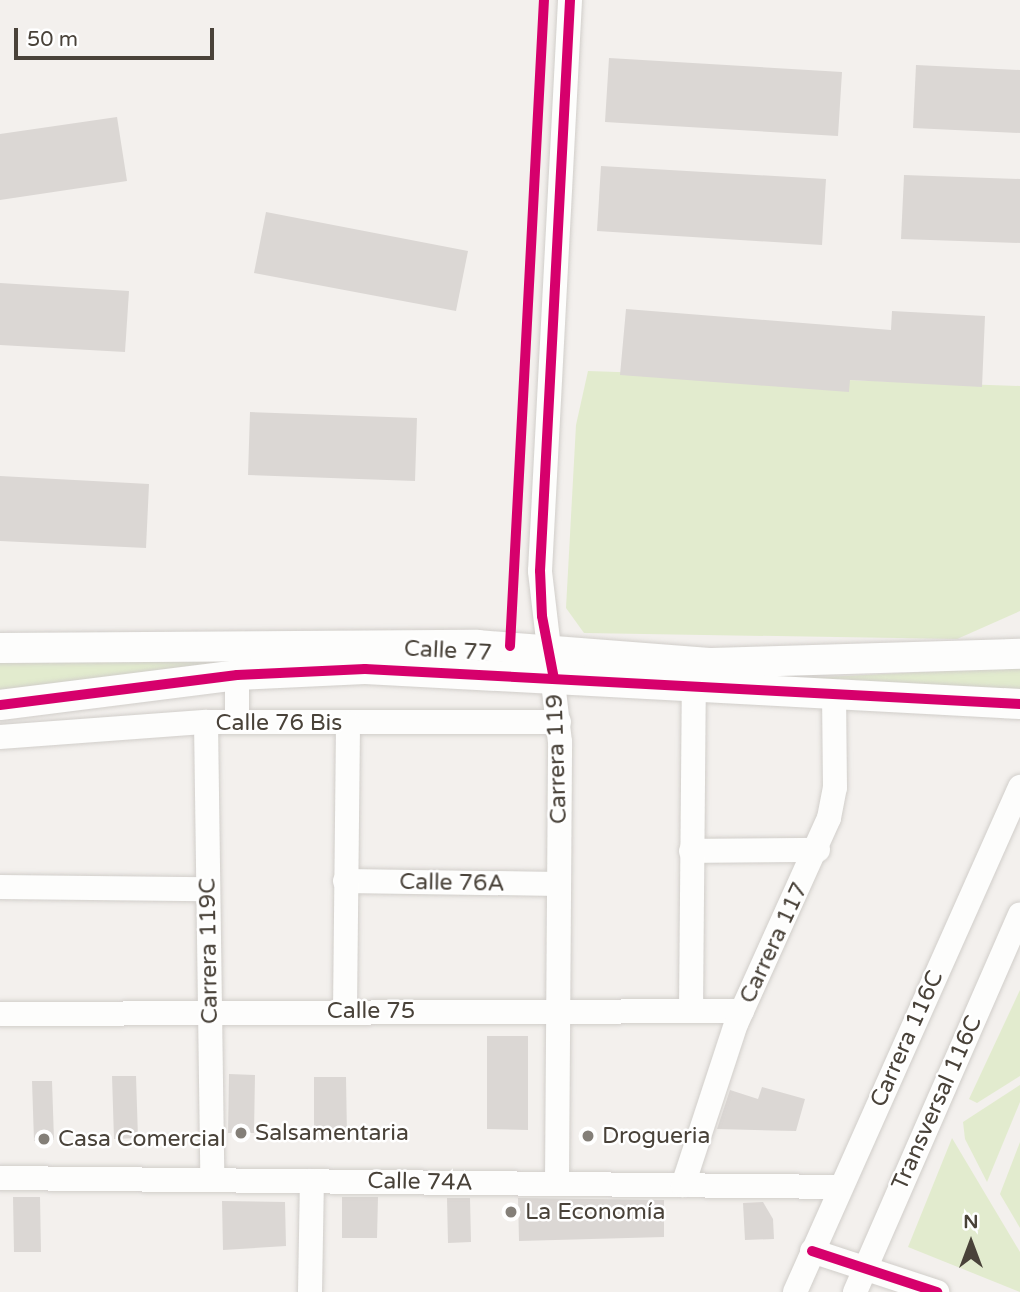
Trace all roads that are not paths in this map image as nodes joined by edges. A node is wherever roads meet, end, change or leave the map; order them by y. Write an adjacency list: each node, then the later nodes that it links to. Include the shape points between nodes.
1 (570, 0): 3 (street, Carrera 119, via 540,571)
2 (0, 648): 3 (street, Calle 77, via 477,645)
3 (548, 649): 4 (street, Calle 77, via 712,663); 6 (street, Carrera 119)
4 (1020, 654)
5 (237, 676): 6 (street, Calle 77, via 397,669); 9 (street, Calle 77); 13 (street)
6 (554, 679): 7 (street, Calle 77); 14 (street, Carrera 119)
7 (694, 688): 8 (street, Calle 77); 20 (street)
8 (834, 696): 10 (street, Calle 77); 19 (street, Carrera 117, via 835,788)
9 (43, 700): 11 (street, Calle 77); 16 (street)
10 (1020, 704)
11 (0, 705)
12 (206, 722): 13 (street, Calle 76 Bis); 16 (street, Calle 76 Bis); 24 (street, Carrera 119C)
13 (237, 722): 15 (street, Calle 76 Bis)
14 (559, 722): 15 (street, Calle 76 Bis); 22 (street, Carrera 119)
15 (348, 723): 21 (street)
16 (43, 736): 17 (street, Calle 76 Bis)
17 (0, 737)
18 (1020, 787): 37 (street, Carrera 116C)
19 (818, 850): 20 (street); 29 (street, Carrera 117)
20 (691, 851): 28 (street)
21 (345, 881): 22 (street, Calle 76A); 27 (street)
22 (559, 884): 26 (street, Carrera 119)
23 (0, 887): 24 (street)
24 (207, 888): 30 (street, Carrera 119C)
25 (1020, 914): 39 (street, Transversal 116C)
26 (558, 1010): 27 (street, Calle 75); 28 (street, Calle 75); 35 (street, Carrera 119)
27 (345, 1011): 30 (street, Calle 75)
28 (691, 1011): 29 (street, Calle 75)
29 (742, 1011): 36 (street, Carrera 117)
30 (210, 1012): 31 (street, Calle 75); 33 (street, Carrera 119C)
31 (0, 1014)
32 (0, 1178): 33 (street, Calle 74A)
33 (212, 1180): 34 (street, Calle 74A)
34 (312, 1181): 35 (street, Calle 74A); 40 (street)
35 (557, 1183): 36 (street, Calle 74A)
36 (683, 1185): 37 (street, Calle 74A)
37 (840, 1187): 38 (street, Carrera 116C)
38 (812, 1251): 39 (street); 41 (street, Carrera 116C)
39 (866, 1265): 42 (street, Transversal 116C); 43 (street)
40 (310, 1292)
41 (795, 1292)
42 (855, 1292)
43 (937, 1292)

